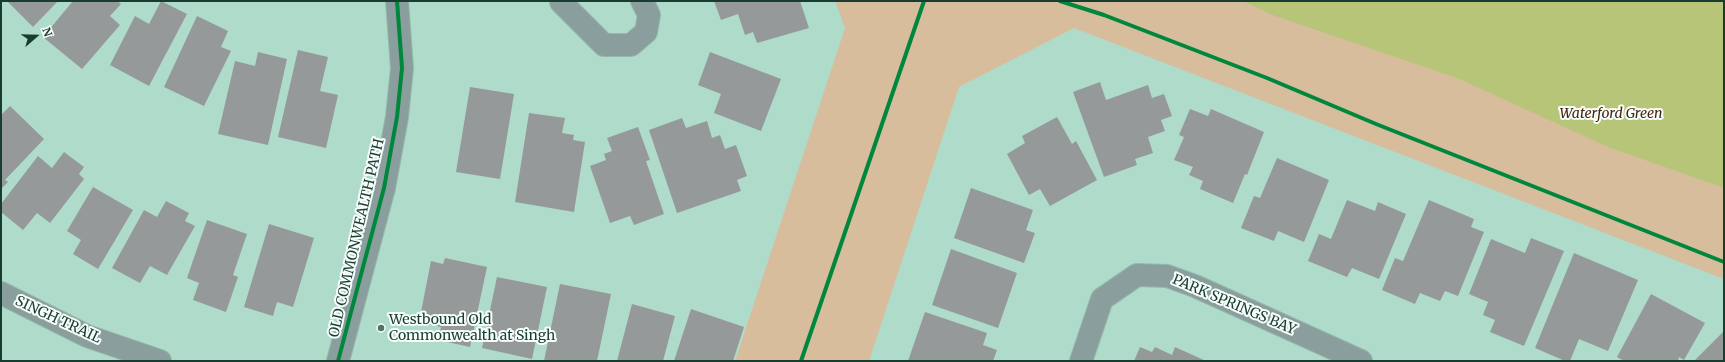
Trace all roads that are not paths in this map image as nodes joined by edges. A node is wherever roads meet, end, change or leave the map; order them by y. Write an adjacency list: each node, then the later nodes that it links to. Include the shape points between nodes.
1 (397, 1): 6 (street, OLD COMMONWEALTH PATH, via 402,68 397,117 384,188)
2 (561, 1): 3 (street, via 604,46 631,45 646,32 649,15)
3 (642, 1)
4 (1, 294): 5 (street, SINGH TRAIL, via 87,336)
5 (160, 361)
6 (338, 361)
7 (1081, 361): 8 (street, PARK SPRINGS BAY, via 1102,299 1137,275 1167,276 1195,286)
8 (1361, 361)

